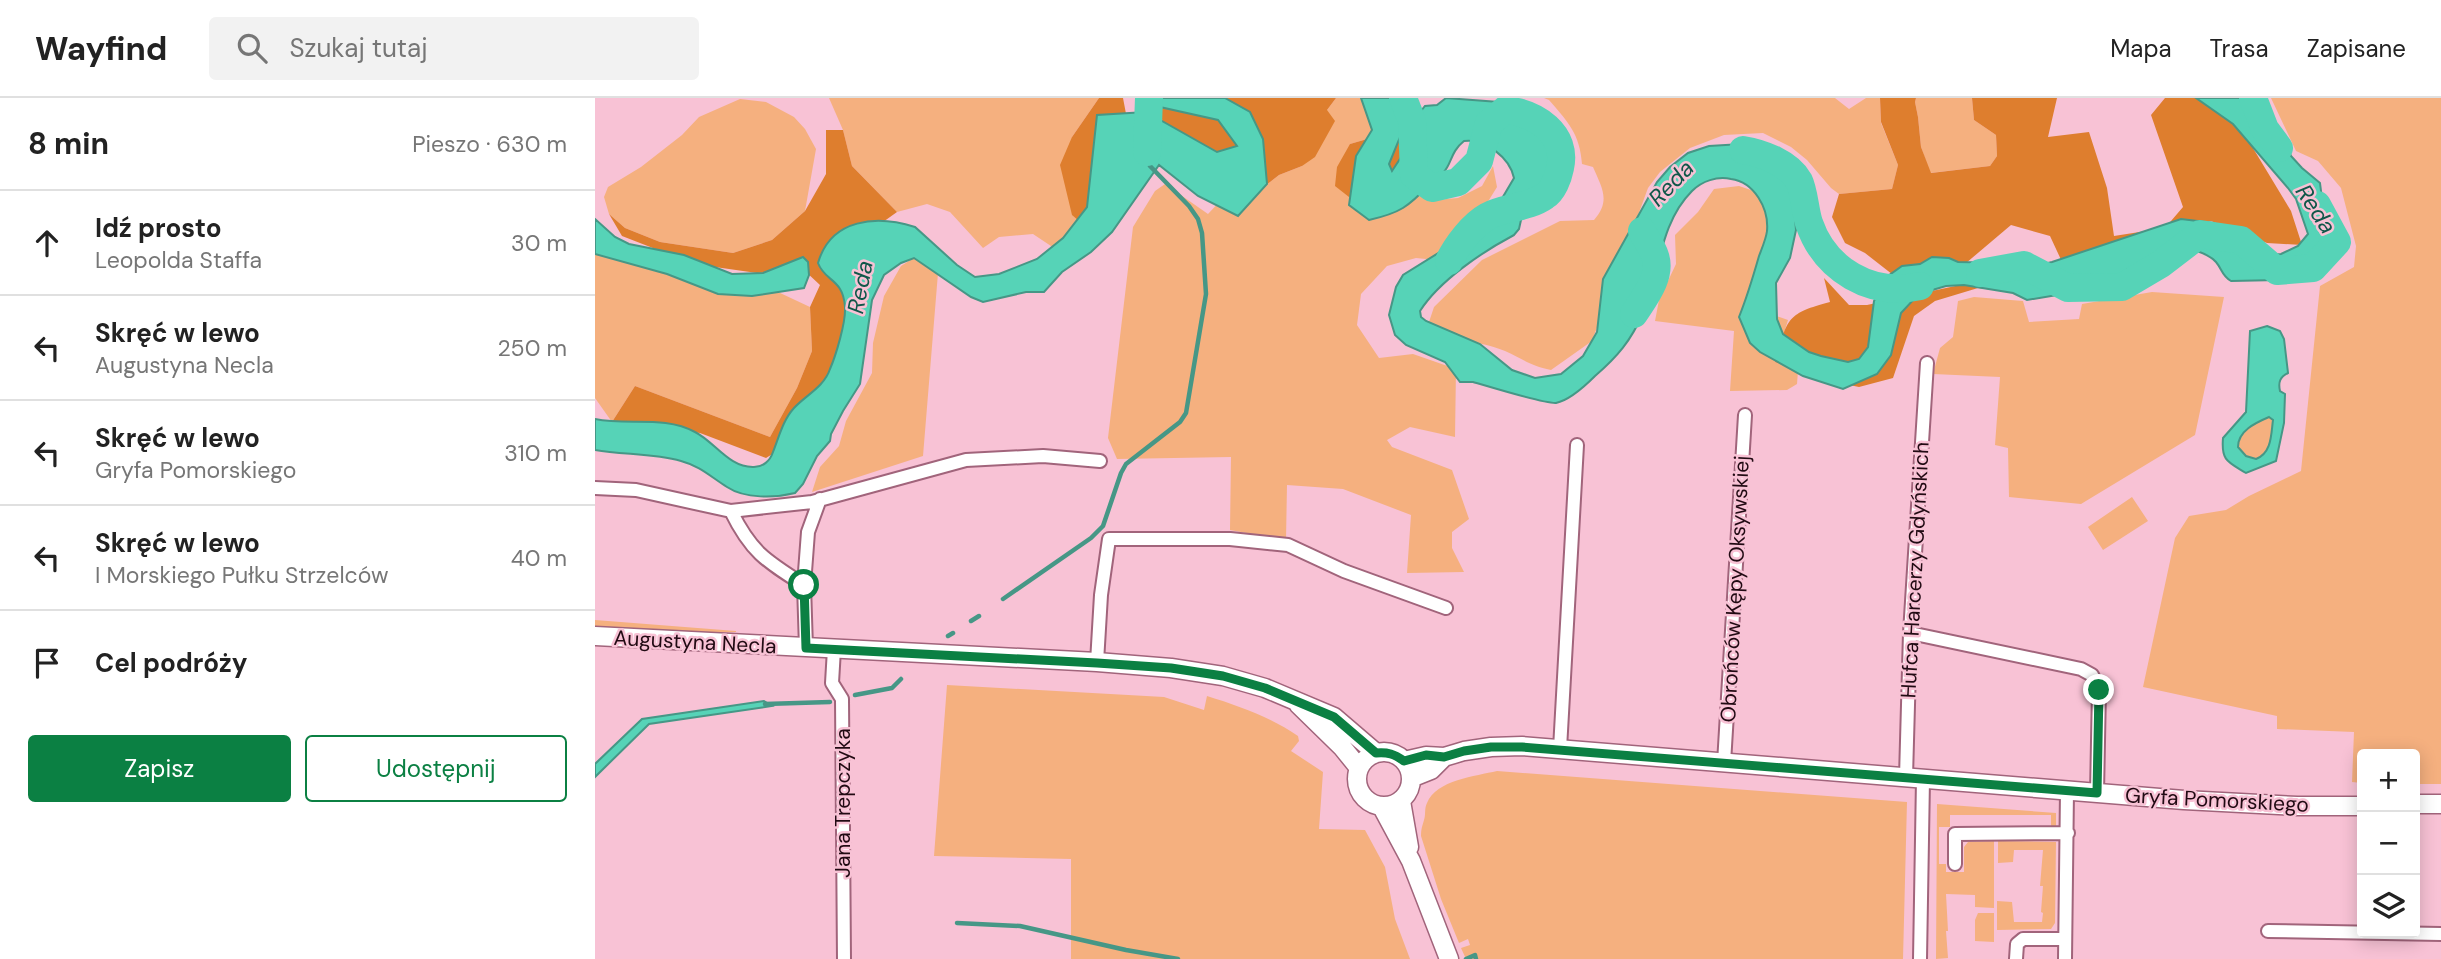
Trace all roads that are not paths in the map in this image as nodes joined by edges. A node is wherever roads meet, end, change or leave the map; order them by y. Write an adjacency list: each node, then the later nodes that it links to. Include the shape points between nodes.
1 (1927, 363): 10 (street, Hufca Harcerzy Gdyńskich)
2 (1745, 415): 20 (street, Obrońców Kępy Oksywskiej)
3 (1577, 445): 16 (street)
4 (1100, 461): 6 (street, via 1043,456 966,460)
5 (595, 488): 7 (street, via 636,490)
6 (820, 499): 7 (street); 8 (street, via 808,532)
7 (731, 511): 8 (street, via 744,537 765,560)
8 (804, 585): 12 (street)
9 (1446, 608): 14 (street, via 1288,545 1230,539 1109,539)
10 (1910, 632): 23 (street, Hufca Harcerzy Gdyńskich); 25 (street, via 2092,675 2099,690)
11 (595, 636): 12 (main road, Augustyna Necla)
12 (806, 648): 13 (main road, Augustyna Necla)
13 (834, 649): 14 (main road, Augustyna Necla); 37 (street, Jana Trepczyka, via 832,683 842,699)
14 (1097, 663): 15 (main road, Augustyna Necla, via 1223,676)
15 (1293, 699): 17 (main road, Augustyna Necla, via 1334,717); 21 (main road, Augustyna Necla)
16 (1560, 749): 18 (main road, Gryfa Pomorskiego, via 1491,747); 20 (main road, Gryfa Pomorskiego)
17 (1376, 753): 19 (main road, via 1386,752); 21 (main road)
18 (1444, 757): 19 (main road, Gryfa Pomorskiego, via 1426,755); 22 (main road, Gryfa Pomorskiego, via 1431,770)
19 (1404, 761): 22 (main road)
20 (1724, 763): 23 (main road, Gryfa Pomorskiego)
21 (1359, 768): 30 (main road, via 1356,778 1363,798)
22 (1411, 778): 26 (main road)
23 (1914, 778): 24 (main road, Gryfa Pomorskiego); 39 (street, Hufca Harcerzy Gdyńskich)
24 (2067, 791): 25 (main road, Gryfa Pomorskiego); 31 (street)
25 (2097, 793): 29 (main road, Gryfa Pomorskiego)
26 (1401, 801): 30 (main road); 32 (main road)
27 (2420, 804): 28 (main road)
28 (2441, 804)
29 (2357, 806)
30 (1382, 807): 32 (main road)
31 (2068, 833): 33 (street, via 1955,834); 36 (street)
32 (1411, 861): 38 (main road)
33 (1955, 864)
34 (2268, 931): 35 (street)
35 (2441, 934)
36 (2065, 939): 40 (street, via 2023,939 2017,944); 41 (street)
37 (844, 959)
38 (1449, 959)
39 (1920, 959)
40 (2017, 959)
41 (2065, 959)

